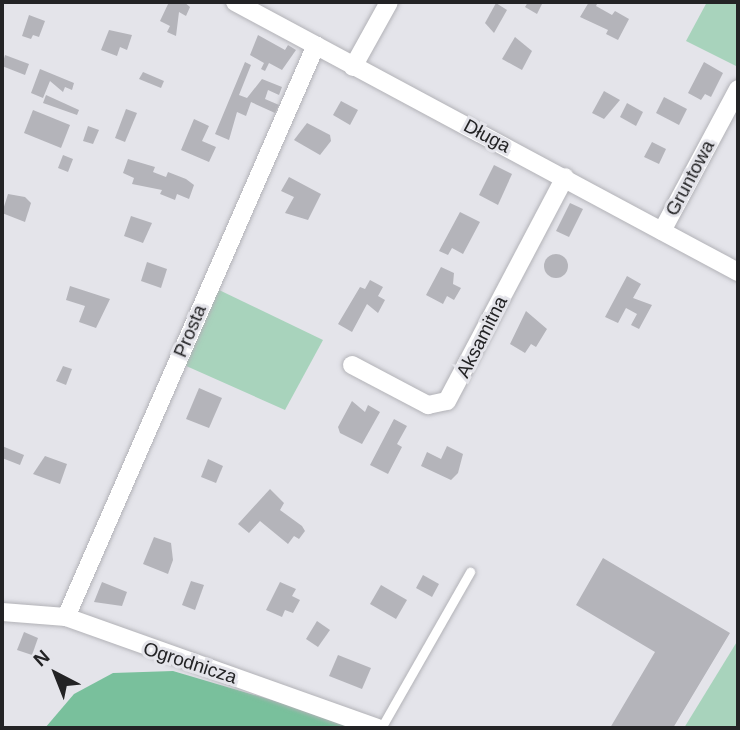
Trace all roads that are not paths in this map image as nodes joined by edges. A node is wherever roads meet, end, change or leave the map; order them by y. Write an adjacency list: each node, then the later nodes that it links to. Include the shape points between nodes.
1 (235, 2): 3 (street, Długa)
2 (389, 2): 4 (street)
3 (316, 45): 4 (street, Długa); 12 (street, Prosta)
4 (354, 67): 6 (street, Długa)
5 (738, 89): 7 (street, Gruntowa)
6 (565, 177): 7 (street, Długa); 9 (street, Aksamitna, via 447,401 428,405)
7 (662, 231): 8 (street, Długa)
8 (738, 272)
9 (352, 365)
10 (470, 572): 13 (lane)
11 (2, 612): 12 (street, Ogrodnicza)
12 (66, 617): 13 (street, Ogrodnicza, via 76,625)
13 (379, 728)

